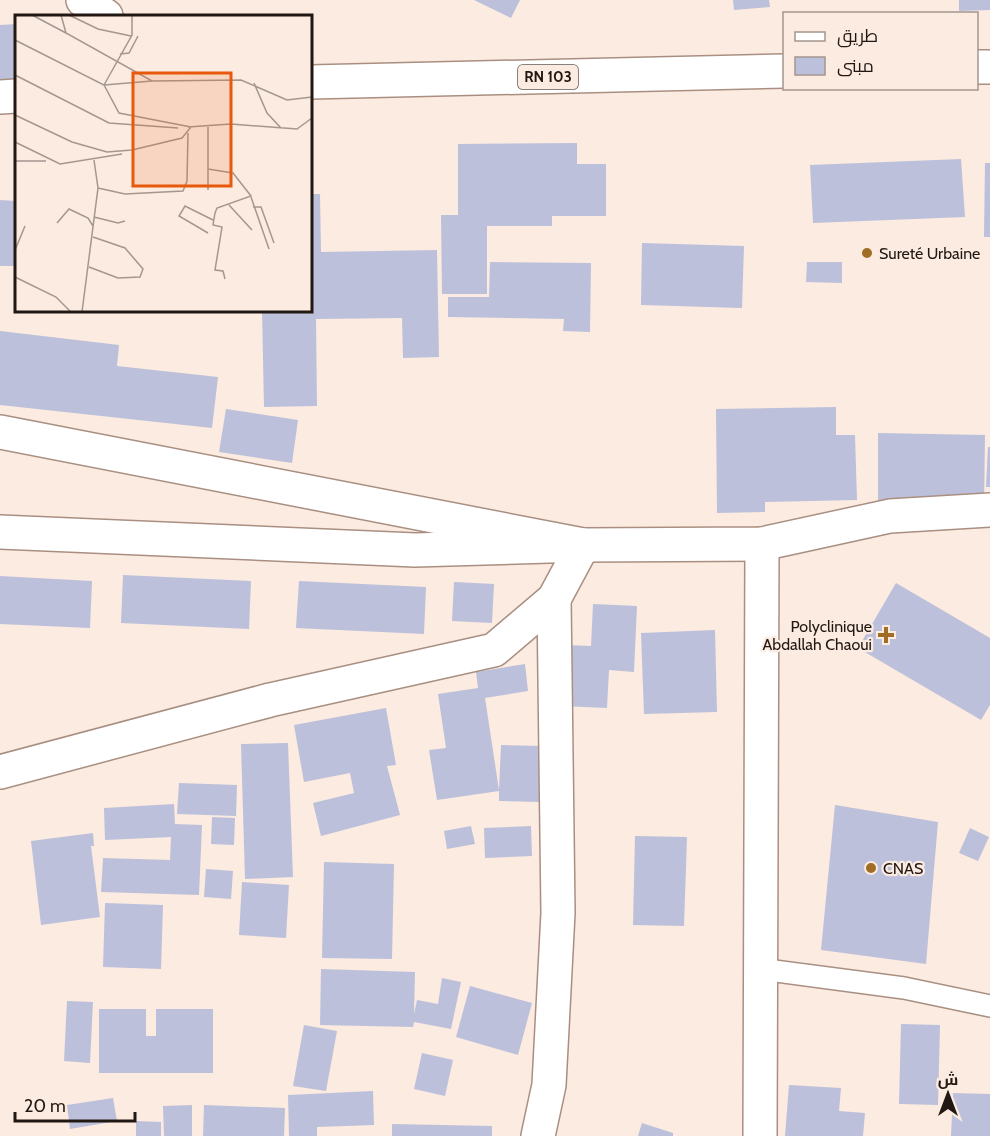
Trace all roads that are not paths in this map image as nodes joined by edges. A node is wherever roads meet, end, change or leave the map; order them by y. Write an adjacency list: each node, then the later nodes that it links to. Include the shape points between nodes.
1 (783, 71): 2 (street, RN 103)
2 (312, 82)
3 (15, 96): 4 (street)
4 (0, 97)
5 (0, 432): 9 (street)
6 (990, 510): 8 (street, via 890,516)
7 (0, 532): 9 (street, via 415,550)
8 (762, 544): 9 (street); 12 (street)
9 (583, 545): 10 (street)
10 (554, 599): 11 (street, via 494,651 270,700); 14 (street, via 558,913 549,1085)
11 (0, 772)
12 (760, 969): 13 (lane, via 904,988); 15 (street)
13 (990, 1006)
14 (538, 1136)
15 (760, 1136)

